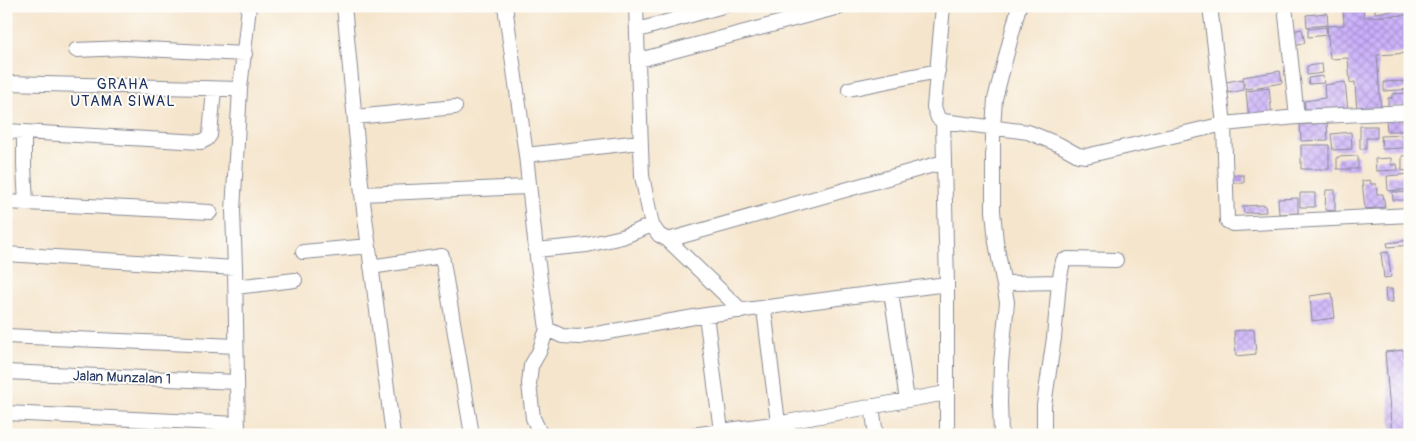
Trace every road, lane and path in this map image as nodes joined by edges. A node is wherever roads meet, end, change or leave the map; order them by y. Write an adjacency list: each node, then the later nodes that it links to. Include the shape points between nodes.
1 (249, 6): 13 (street)
2 (344, 6): 22 (street)
3 (505, 6): 30 (street)
4 (636, 6): 11 (street)
5 (723, 6): 11 (street)
6 (843, 6): 14 (street)
7 (943, 6): 15 (street)
8 (1018, 6): 26 (street, via 995,99)
9 (1210, 6): 25 (street)
10 (1285, 6): 23 (street)
11 (638, 30): 14 (street)
12 (76, 50): 13 (street, via 125,48)
13 (245, 54): 18 (street)
14 (639, 60): 29 (street)
15 (938, 71): 19 (street); 24 (street, via 934,108)
16 (6, 83): 17 (street)
17 (214, 89): 18 (street); 28 (street, via 210,135 201,142)
18 (240, 89): 46 (street, via 233,211)
19 (849, 89)
20 (455, 107): 22 (street)
21 (1410, 112): 23 (street)
22 (355, 117): 33 (street)
23 (1298, 117): 25 (street)
24 (943, 121): 26 (street); 31 (street)
25 (1224, 124): 26 (street, via 1086,156 1028,132); 37 (street, via 1225,216 1230,223)
26 (993, 128): 49 (street, via 993,210)
27 (6, 131): 28 (street)
28 (24, 132): 35 (street)
29 (640, 142): 30 (street); 38 (street, via 642,176)
30 (526, 155): 32 (street)
31 (944, 162): 39 (street); 50 (street)
32 (528, 187): 33 (street); 41 (street)
33 (362, 194): 40 (street)
34 (6, 202): 35 (street)
35 (26, 204): 36 (street)
36 (210, 212)
37 (1410, 215)
38 (652, 224): 39 (street); 41 (street, via 622,237 587,245)
39 (668, 240): 54 (street)
40 (369, 246): 42 (street); 45 (street)
41 (536, 250): 56 (street)
42 (303, 252)
43 (6, 254): 46 (street)
44 (1116, 260): 48 (street, via 1064,259)
45 (372, 267): 68 (street); 69 (street, via 442,256)
46 (235, 268): 51 (street)
47 (295, 280): 51 (street)
48 (1059, 282): 49 (street); 75 (street, via 1044,405)
49 (1004, 283): 74 (street, via 1007,302 1001,364)
50 (947, 284): 52 (street); 61 (street)
51 (236, 287): 58 (street)
52 (890, 292): 53 (street); 62 (street)
53 (764, 309): 54 (street); 65 (street)
54 (742, 311): 55 (street)
55 (706, 315): 56 (street, via 579,337 562,336); 67 (street)
56 (547, 329): 70 (street, via 531,366 529,384 533,418)
57 (6, 336): 58 (street)
58 (236, 346): 60 (street)
59 (6, 372): 60 (street, Jalan Munzalan 1)
60 (237, 382): 66 (street)
61 (946, 393): 62 (street); 73 (street)
62 (906, 400): 63 (street)
63 (872, 406): 65 (street); 72 (street)
64 (6, 413): 66 (street)
65 (785, 427): 67 (street)
66 (238, 429)
67 (721, 431): 71 (street)
68 (393, 435)
69 (472, 435)
70 (541, 435)
71 (692, 435)
72 (876, 435)
73 (947, 435)
74 (1001, 435)
75 (1044, 435)

